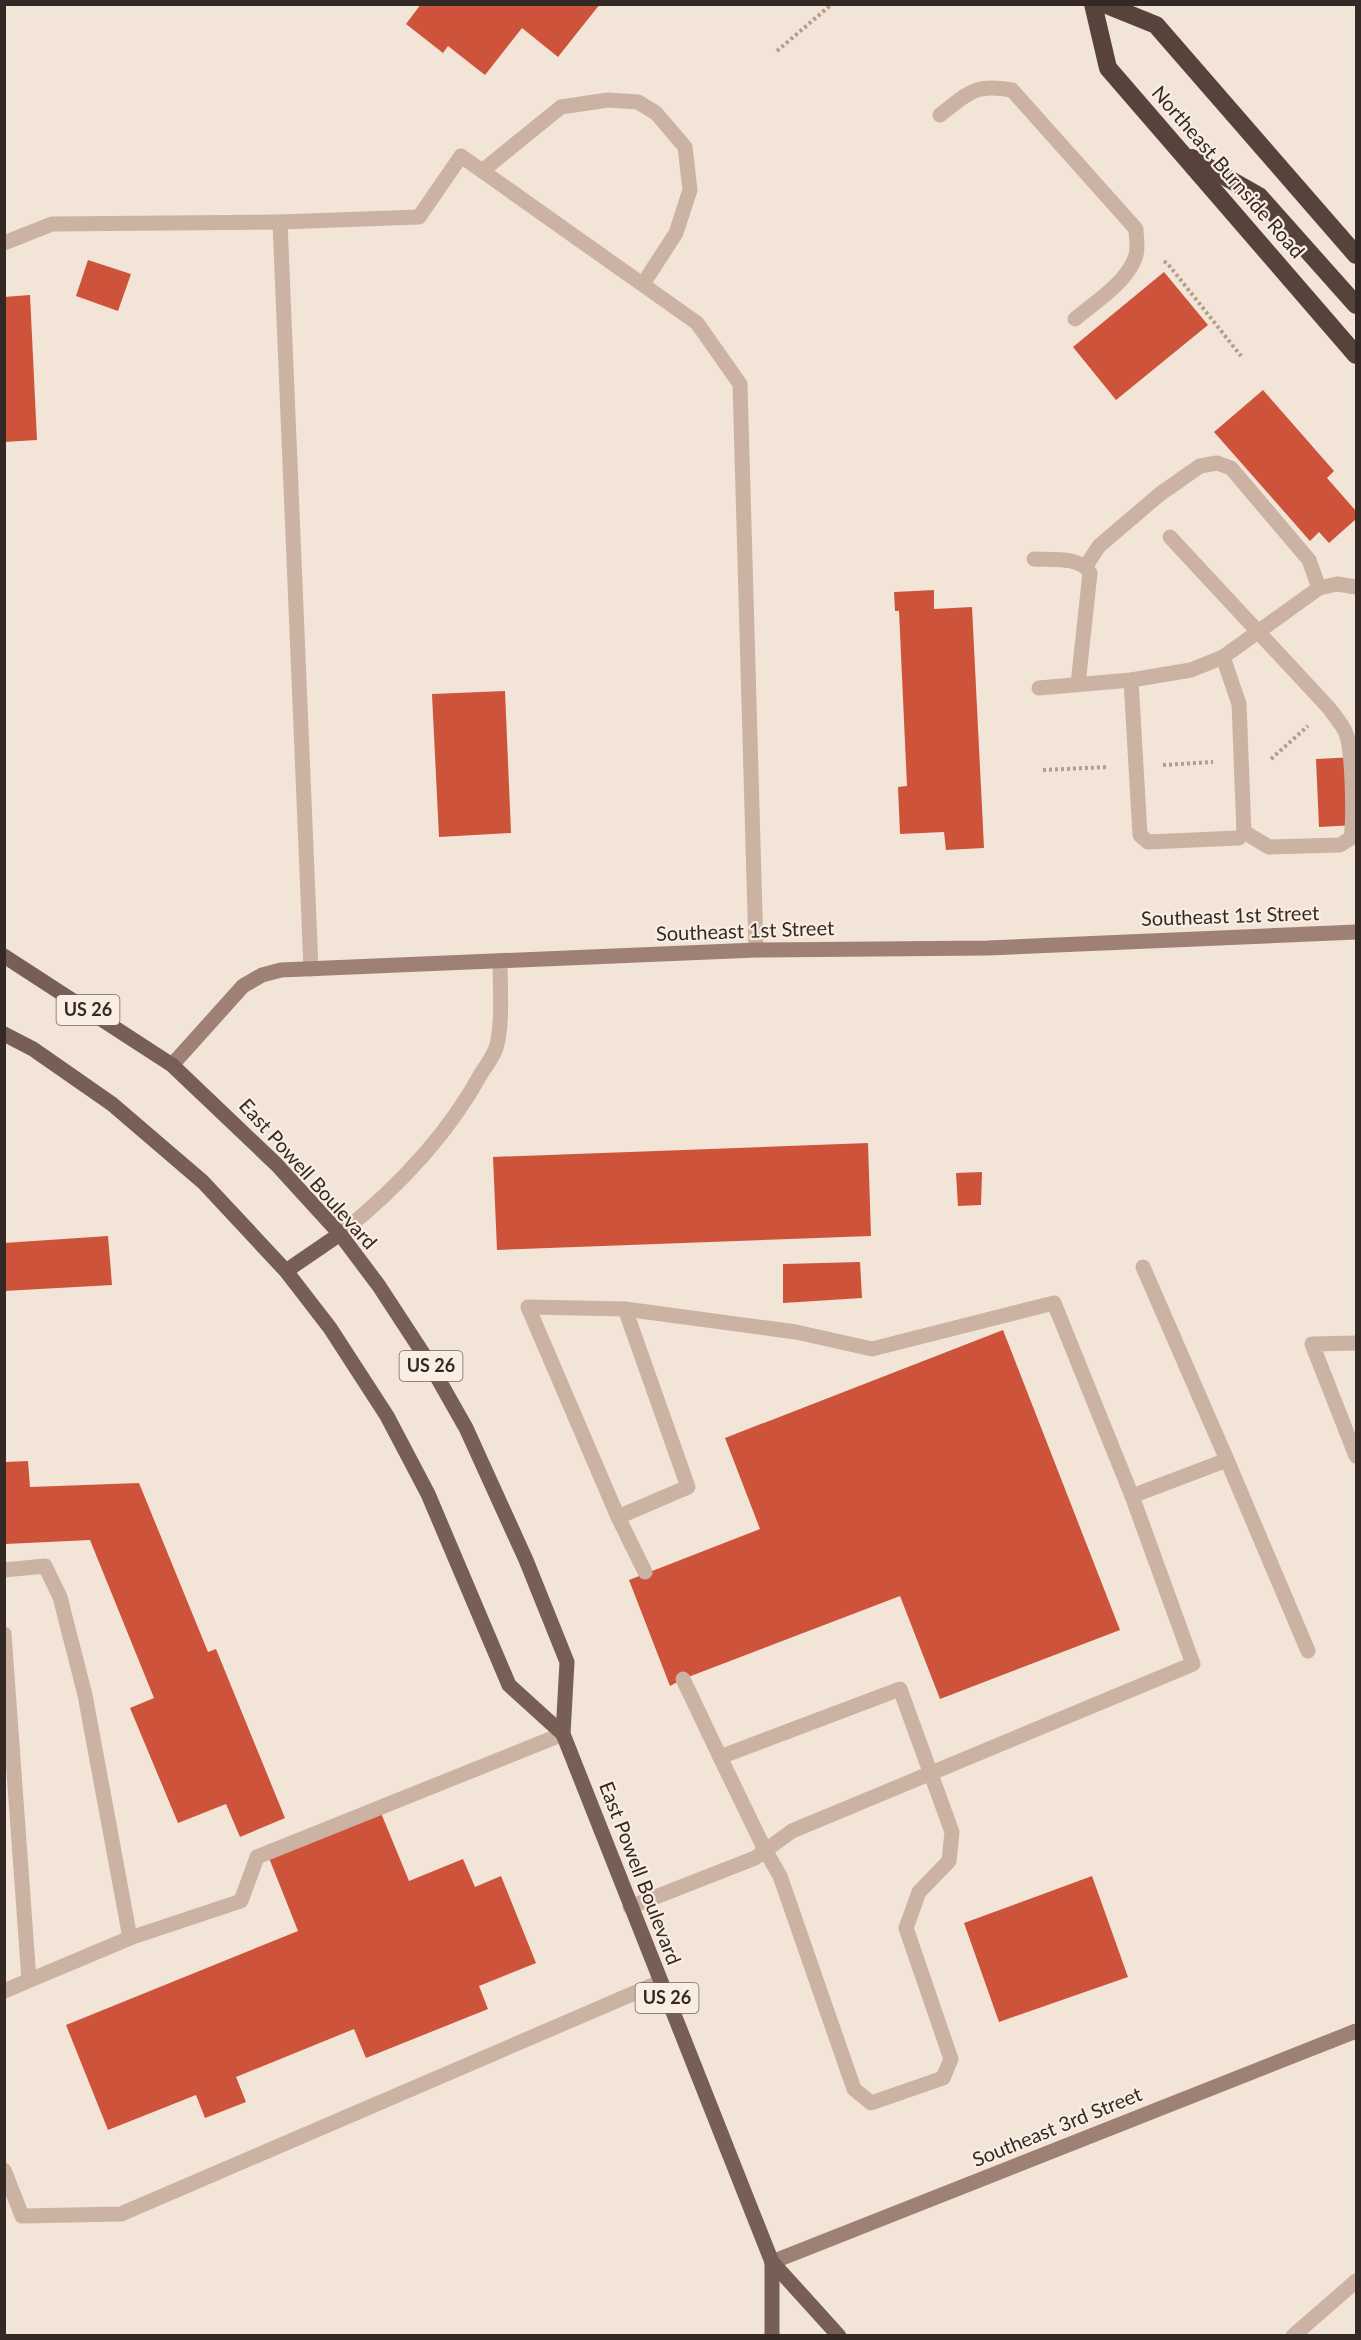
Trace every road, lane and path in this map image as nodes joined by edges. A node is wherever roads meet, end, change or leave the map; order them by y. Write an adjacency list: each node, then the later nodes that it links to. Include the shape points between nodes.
1 (832, 4): 4 (path)
2 (1093, 4): 6 (highway, Northeast Burnside Road, via 1108,68)
3 (1104, 4): 11 (highway, via 1156,25)
4 (777, 51)
5 (940, 115): 10 (lane, via 973,91 991,86 1012,90 1136,229)
6 (1180, 151): 13 (highway, via 1259,196); 15 (highway, Northeast Burnside Road)
7 (482, 171): 8 (lane, via 461,156 419,217); 12 (lane); 12 (lane, via 561,107 608,100 638,102 656,113 685,147 690,190 676,233)
8 (280, 222): 9 (lane, via 52,224); 32 (lane)
9 (4, 243)
10 (1137, 246): 14 (lane, via 1130,269); 16 (path, via 1168,264)
11 (1356, 255)
12 (643, 284): 29 (lane, via 697,322 740,384)
13 (1356, 305)
14 (1075, 319)
15 (1356, 355)
16 (1241, 356)
17 (1170, 537): 22 (lane)
18 (1034, 559): 19 (lane)
19 (1086, 566): 21 (lane, via 1099,546 1160,494 1200,466 1216,463 1231,468 1309,560); 25 (lane, via 1090,573)
20 (1356, 587): 21 (lane, via 1338,584)
21 (1319, 588): 22 (lane)
22 (1257, 632): 23 (lane); 27 (lane, via 1329,708 1346,732 1353,825 1351,838 1340,845 1269,847)
23 (1223, 657): 24 (lane, via 1191,670); 27 (lane, via 1239,704)
24 (1131, 680): 25 (lane); 27 (lane, via 1140,835 1148,842 1239,838)
25 (1078, 684): 26 (lane)
26 (1039, 688)
27 (1245, 832)
28 (1356, 932): 29 (street, Southeast 1st Street, via 988,948)
29 (756, 950): 31 (street, Southeast 1st Street)
30 (4, 956): 34 (main road, East Powell Boulevard / US 26)
31 (500, 961): 32 (street, Southeast 1st Street); 35 (lane, via 501,1005 496,1048 470,1095 421,1157)
32 (311, 969): 34 (street, Southeast 1st Street, via 281,970 243,986)
33 (4, 1034): 37 (main road, East Powell Boulevard / US 26, via 33,1049 112,1104 203,1182)
34 (172, 1065): 35 (main road, East Powell Boulevard / US 26, via 278,1165)
35 (340, 1234): 37 (main road); 49 (main road, East Powell Boulevard / US 26, via 428,1361 496,1491 567,1662)
36 (1143, 1267): 41 (lane)
37 (286, 1271): 49 (main road, East Powell Boulevard / US 26, via 330,1328 387,1416 428,1494 509,1685)
38 (626, 1309): 42 (lane, via 796,1332 872,1349 1054,1303); 43 (lane, via 688,1487); 43 (lane, via 528,1307)
39 (1356, 1343): 40 (lane, via 1312,1344)
40 (1356, 1456)
41 (1227, 1460): 42 (lane); 47 (lane)
42 (1132, 1496): 51 (lane, via 1193,1664)
43 (618, 1517): 45 (lane)
44 (4, 1570): 54 (lane, via 45,1566 60,1597 85,1695)
45 (645, 1572)
46 (4, 1634): 55 (lane)
47 (1308, 1651)
48 (683, 1679): 50 (lane)
49 (563, 1734): 53 (main road, East Powell Boulevard / US 26); 54 (lane, via 257,1857 241,1901)
50 (720, 1757): 51 (lane, via 900,1689); 52 (lane)
51 (930, 1774): 52 (lane, via 792,1831); 52 (lane, via 952,1832 949,1860 919,1892 906,1928 951,2059 943,2078 871,2103 854,2089 780,1876)
52 (765, 1850): 53 (lane, via 755,1858)
53 (630, 1907): 56 (main road, East Powell Boulevard / US 26)
54 (130, 1938): 55 (lane)
55 (29, 1980): 57 (lane)
56 (660, 1982): 59 (lane, via 120,2214 22,2216); 60 (main road, East Powell Boulevard / US 26)
57 (4, 1991)
58 (1356, 2031): 60 (street, Southeast 3rd Street)
59 (4, 2170)
60 (772, 2262): 62 (main road, East Powell Boulevard / US 26); 63 (main road, East Powell Boulevard / US 26)
61 (1356, 2281): 64 (lane)
62 (772, 2336)
63 (838, 2336)
64 (1293, 2336)

